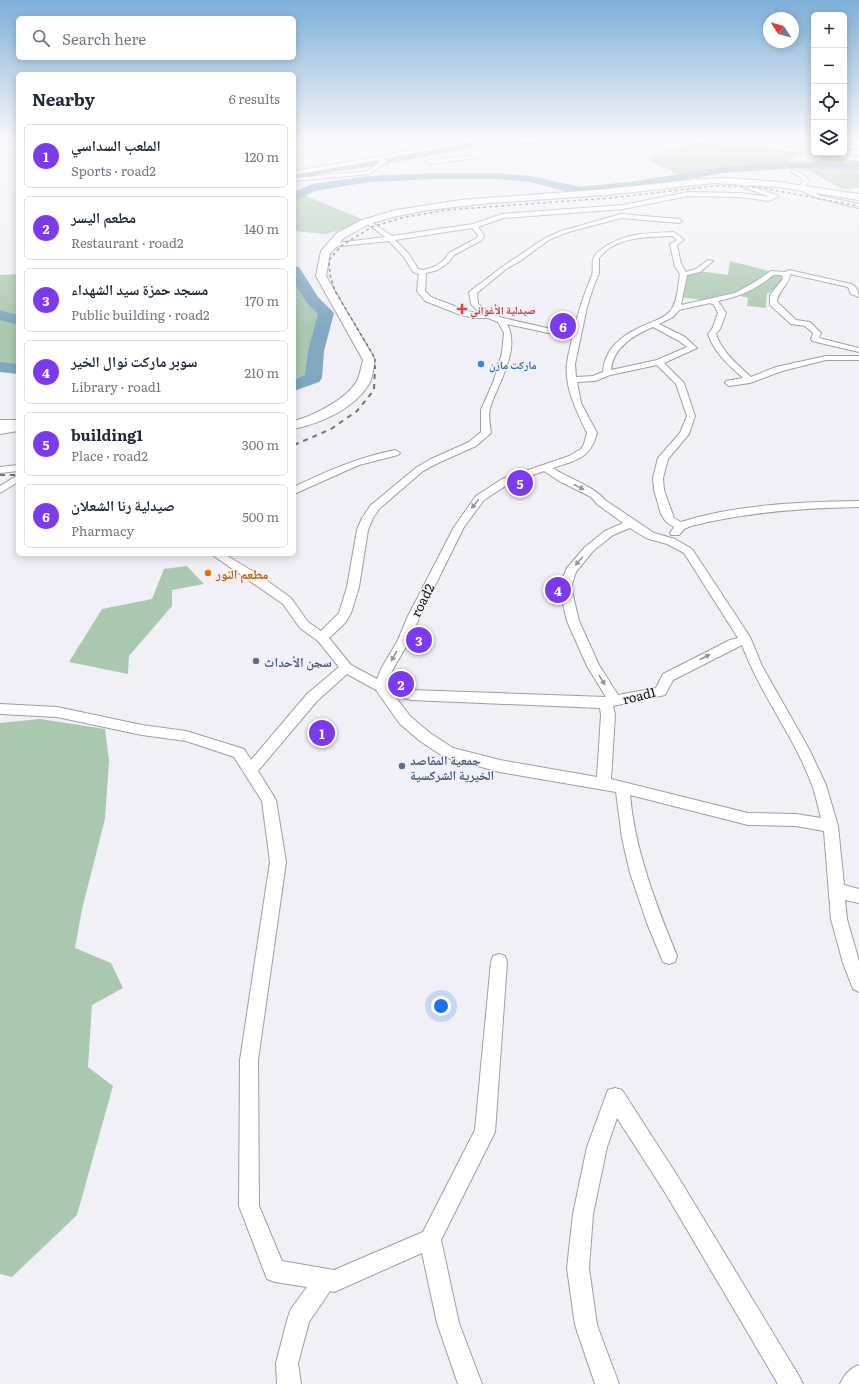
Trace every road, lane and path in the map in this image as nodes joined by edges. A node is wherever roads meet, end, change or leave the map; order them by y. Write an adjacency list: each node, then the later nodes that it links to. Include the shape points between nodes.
1 (475, 203): 5 (main road, via 430,206)
2 (645, 203): 7 (street, via 623,207 502,216)
3 (844, 203): 4 (street)
4 (859, 206)
5 (367, 221): 8 (street); 9 (main road, via 347,231)
6 (679, 221): 17 (street, via 621,216 569,230 547,239 473,292 472,300 475,306)
7 (474, 226): 8 (street); 11 (street, via 481,234 480,238 451,254 447,261 436,269)
8 (390, 238): 9 (street); 11 (street, via 411,261 415,271)
9 (331, 245): 29 (main road, via 323,256 321,276 369,360 363,383 336,408)
10 (710, 261): 12 (street, via 698,271)
11 (423, 272): 17 (street, via 421,291 428,299 464,313)
12 (684, 274): 16 (street); 20 (street, via 679,270 677,252 673,244 681,240 674,234 629,238 612,245 596,258 596,273 583,307)
13 (785, 274): 14 (street, via 789,272 852,286 854,292); 15 (street, via 771,273 758,284 737,295); 21 (street, via 786,279 774,295 773,303 776,307 794,322 807,324 817,333 815,339)
14 (859, 295)
15 (712, 301): 16 (street); 26 (street, via 722,313 712,334 715,344 731,364)
16 (676, 308): 19 (street, via 666,319)
17 (490, 316): 18 (street)
18 (501, 320): 20 (street); 45 (street, via 508,333 506,353 485,410 486,433 479,441 461,451 428,464 369,513 344,614)
19 (654, 324): 23 (street, via 693,348); 24 (street, via 636,332 611,353)
20 (577, 337): 25 (street, via 571,364)
21 (859, 350)
22 (859, 358): 26 (street, via 826,358 779,369)
23 (659, 362): 24 (street); 42 (street, via 680,383 691,416 684,434 663,458 658,478 666,514 670,520)
24 (607, 373): 25 (street, via 588,380)
25 (572, 379): 35 (street, road2, via 577,402 592,438 584,451)
26 (750, 380): 27 (street)
27 (728, 383)
28 (0, 424): 30 (main road)
29 (296, 425)
30 (16, 426)
31 (16, 426): 32 (main road)
32 (0, 430)
33 (395, 453): 39 (street, via 357,462)
34 (16, 468): 36 (street)
35 (546, 468): 41 (street, one-way to 41, via 595,495); 48 (street, road2, one-way to 48, via 506,481 480,498 459,527 404,640 387,669)
36 (0, 470)
37 (16, 479): 38 (street)
38 (0, 490)
39 (296, 490)
40 (859, 504): 42 (street, via 760,508)
41 (631, 524): 43 (street, via 650,536); 49 (street, road1, one-way to 49, via 609,533 589,550 571,571 566,587 573,621)
42 (681, 526): 43 (street)
43 (665, 539): 46 (street, via 688,551 698,563)
44 (219, 556): 45 (street, via 287,601 304,624)
45 (322, 638): 47 (street)
46 (746, 640): 49 (street, road1, one-way to 46, via 660,692 668,677 734,643); 54 (street, via 758,672 804,753 819,785)
47 (346, 668): 48 (street); 51 (street, via 334,676 305,705)
48 (381, 687): 49 (street, via 411,695); 52 (street, via 405,720 449,753 500,766)
49 (610, 702): 52 (street)
50 (0, 709): 51 (street, via 57,712 142,730 186,736 239,753)
51 (250, 771): 61 (street, via 269,800 278,862 249,1060 249,1206 275,1271)
52 (604, 784): 53 (street)
53 (623, 787): 54 (street, via 748,819 796,820); 57 (street, via 637,872 652,918)
54 (831, 826): 55 (street)
55 (837, 890): 56 (street); 59 (street, via 839,919)
56 (859, 896)
57 (669, 956)
58 (499, 962): 60 (street, via 485,1132)
59 (859, 983)
60 (430, 1239): 61 (street, via 334,1281); 64 (street, via 448,1323)
61 (325, 1280): 63 (street, via 299,1317 287,1363)
62 (859, 1376): 67 (street)
63 (289, 1384)
64 (470, 1384)
65 (606, 1384): 66 (street, via 586,1325 578,1268 582,1214 597,1147 615,1097 674,1186)
66 (791, 1384)
67 (852, 1384)

